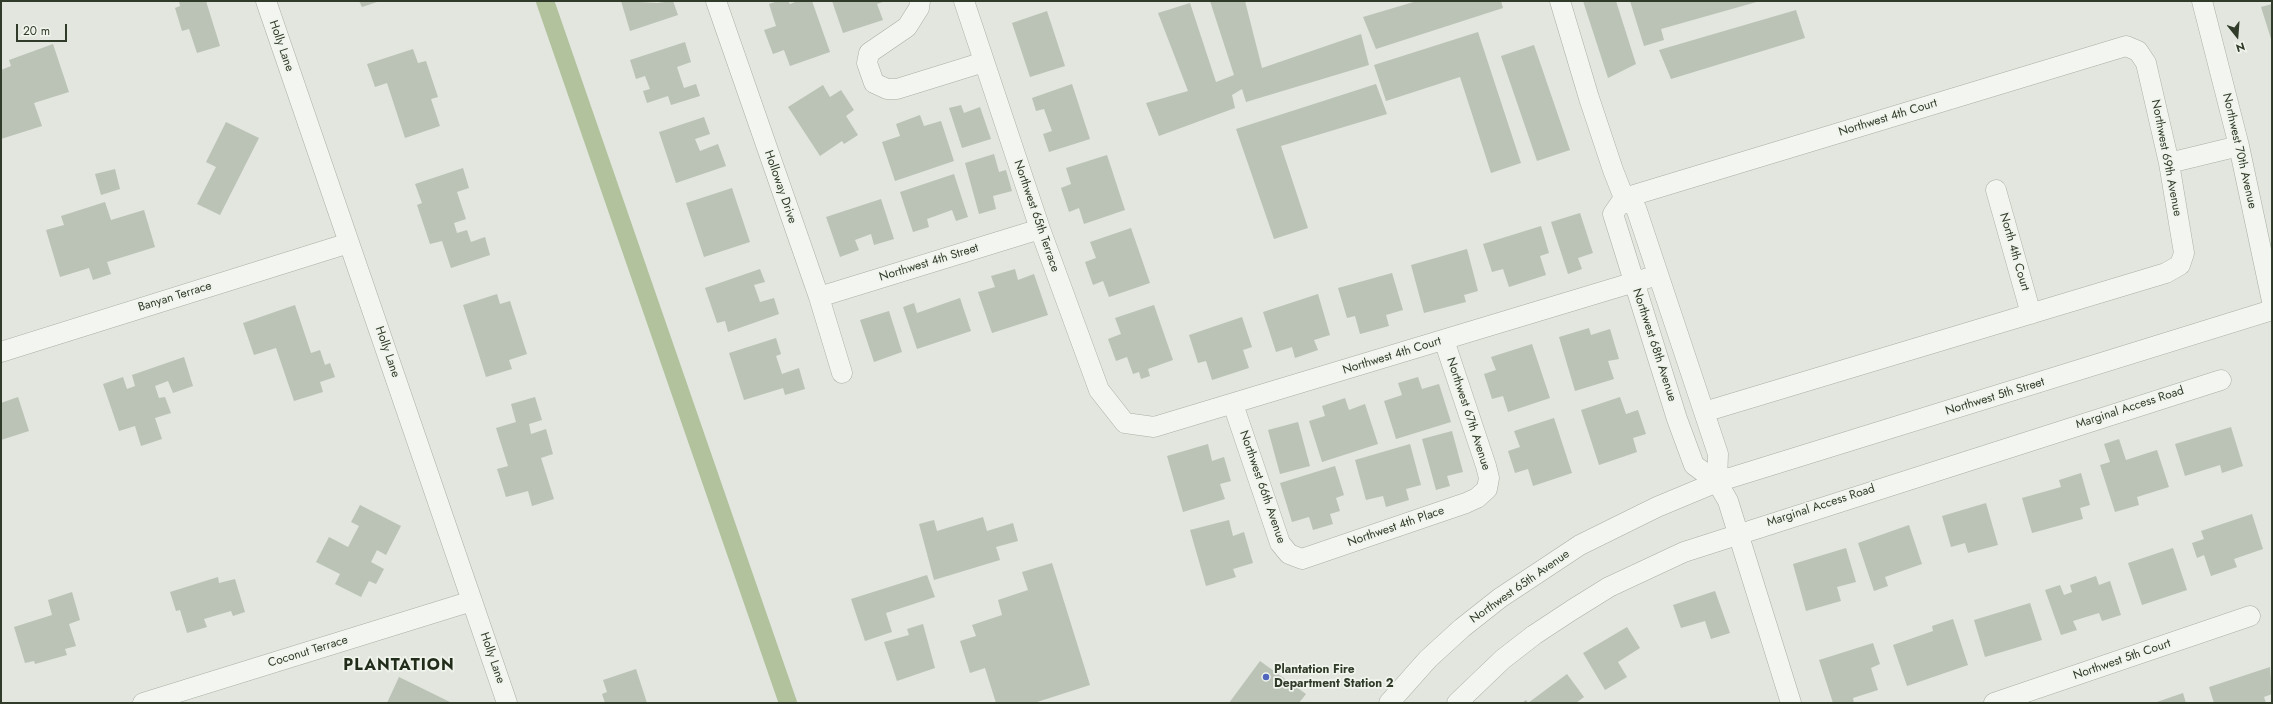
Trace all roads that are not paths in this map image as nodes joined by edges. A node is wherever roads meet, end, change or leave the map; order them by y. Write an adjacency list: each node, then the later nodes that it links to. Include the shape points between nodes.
1 (266, 1): 14 (street, Holly Lane)
2 (716, 1): 17 (street, Holloway Drive)
3 (920, 1): 7 (street, via 919,8 907,27 870,53 867,63 874,83 887,89 897,88)
4 (964, 1): 7 (street, Northwest 65th Terrace)
5 (1560, 1): 12 (street, via 1589,98)
6 (2202, 1): 9 (street, Northwest 70th Avenue)
7 (984, 62): 13 (street, Northwest 65th Terrace)
8 (2146, 63): 10 (street, Northwest 69th Avenue); 12 (street, Northwest 4th Court, via 2138,51 2126,46)
9 (2239, 146): 10 (street); 18 (street, Northwest 70th Avenue)
10 (2169, 163): 20 (street, Northwest 69th Avenue, via 2184,253 2180,265 2166,273)
11 (1996, 190): 20 (street, North 4th Court)
12 (1624, 198): 15 (street, via 1636,208); 16 (street, Northwest 68th Avenue, via 1614,214)
13 (1040, 229): 17 (street, Northwest 4th Street); 27 (street, Northwest 65th Terrace, via 1099,390)
14 (349, 243): 22 (street, Banyan Terrace); 32 (street, Holly Lane)
15 (1658, 275): 16 (street, Northwest 4th Court); 26 (street)
16 (1634, 282): 21 (street, Northwest 4th Court); 28 (street, Northwest 68th Avenue, via 1694,465)
17 (819, 297): 23 (street, Holloway Drive)
18 (2272, 301)
19 (2272, 310): 28 (street, Northwest 5th Street)
20 (2031, 314): 26 (street)
21 (1444, 340): 25 (street, Northwest 4th Court); 29 (street, Northwest 67th Avenue, via 1486,466 1489,478)
22 (1, 352)
23 (842, 373)
24 (2221, 380): 30 (street, Marginal Access Road)
25 (1233, 404): 27 (street, Northwest 4th Court, via 1154,427); 31 (street, Northwest 66th Avenue, via 1280,542 1289,554)
26 (1704, 412): 28 (street, via 1718,454)
27 (1125, 423)
28 (1717, 482): 30 (street, Northwest 68th Avenue, via 1728,501); 36 (street, Northwest 65th Avenue, via 1617,525 1541,569 1462,628 1428,659)
29 (1486, 489): 31 (street, Northwest 4th Place, via 1477,498 1466,503)
30 (1739, 533): 37 (street, Marginal Access Road, via 1684,552 1603,591 1534,635 1498,664); 38 (street, Northwest 68th Avenue)
31 (1302, 559)
32 (472, 601): 34 (street, Coconut Terrace); 35 (street, Holly Lane)
33 (2250, 616): 39 (street, Northwest 5th Court)
34 (143, 703)
35 (507, 703)
36 (1389, 703)
37 (1458, 703)
38 (1791, 703)
39 (1994, 703)

